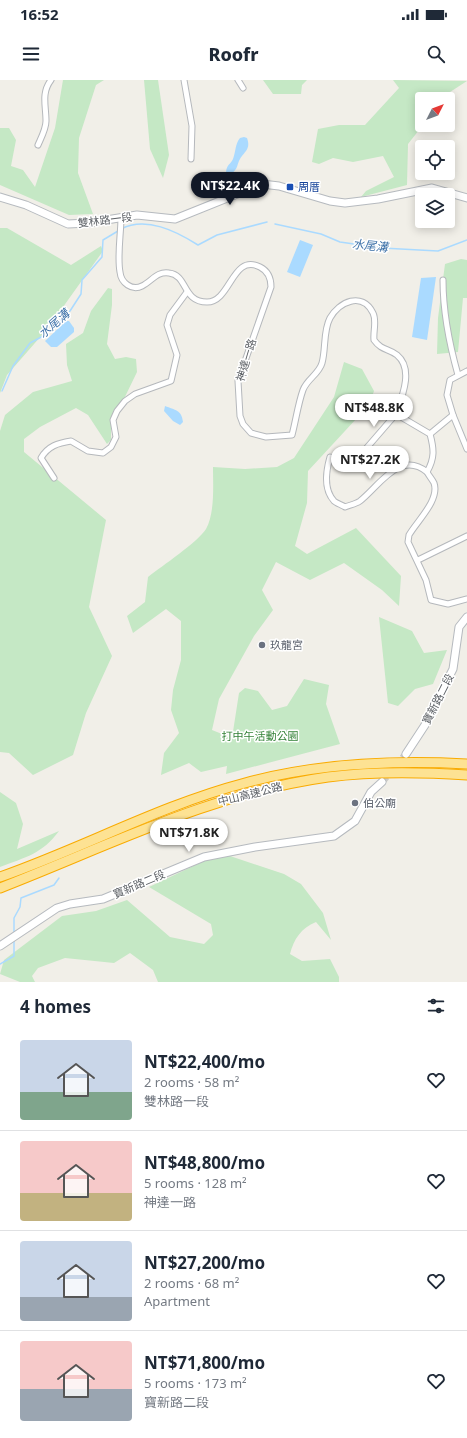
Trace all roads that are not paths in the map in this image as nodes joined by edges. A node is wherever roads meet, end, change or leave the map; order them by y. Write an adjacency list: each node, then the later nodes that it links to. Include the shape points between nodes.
1 (51, 80): 5 (street, via 46,86 46,122)
2 (184, 80): 6 (street, via 192,126)
3 (238, 80): 4 (street)
4 (243, 88)
5 (38, 145)
6 (191, 159)
7 (0, 197): 9 (street, 雙林路一段, via 26,205 68,224)
8 (467, 198): 9 (street, 雙林路一段, via 432,188 345,203 262,184 175,219 137,215)
9 (121, 217): 11 (street, 神達一路, via 120,273 125,283 131,287 139,287 161,273 170,273 179,276)
10 (443, 280): 13 (street, via 443,309 449,346)
11 (187, 292): 14 (street, 神達一路, via 199,301 208,302 221,296 241,268 249,265 261,267 269,275 271,288 238,380 240,416 251,433 266,437 292,435 303,390 322,363 329,320 336,310 349,300 358,300 369,308 375,322 374,340 380,347 397,355 404,366 406,374); 21 (street, via 170,315 167,324 177,355 171,381 135,394 125,401 113,420 116,437 111,447 103,453 88,451 71,441 59,443 46,450 41,458)
12 (467, 371): 13 (street)
13 (458, 375): 15 (street, via 450,380 447,395)
14 (396, 414): 16 (street); 18 (street)
15 (453, 415): 16 (street); 17 (street)
16 (430, 434): 20 (street, via 434,455)
17 (467, 449)
18 (364, 451)
19 (330, 457): 20 (street, via 326,472 327,485 334,501 345,507 358,502 393,470 403,465 418,465)
20 (427, 472): 23 (street, via 434,482 435,490 409,535 408,542)
21 (54, 478)
22 (467, 536): 23 (street)
23 (418, 560): 24 (street, via 431,600 448,604)
24 (467, 599)
25 (467, 617): 26 (street, 寶新路二段, via 460,627 453,669 425,725)
26 (406, 754)
27 (467, 764): 30 (highway, 中山高速公路, via 416,762 334,766 244,783 179,805)
28 (467, 775): 31 (highway, 中山高速公路, via 406,772 362,774 305,780 254,792 191,811)
29 (382, 782): 32 (street, 寶新路二段, via 371,792 355,821 334,836 255,846 204,856 103,899 57,908)
30 (0, 877)
31 (0, 888)
32 (0, 946)

